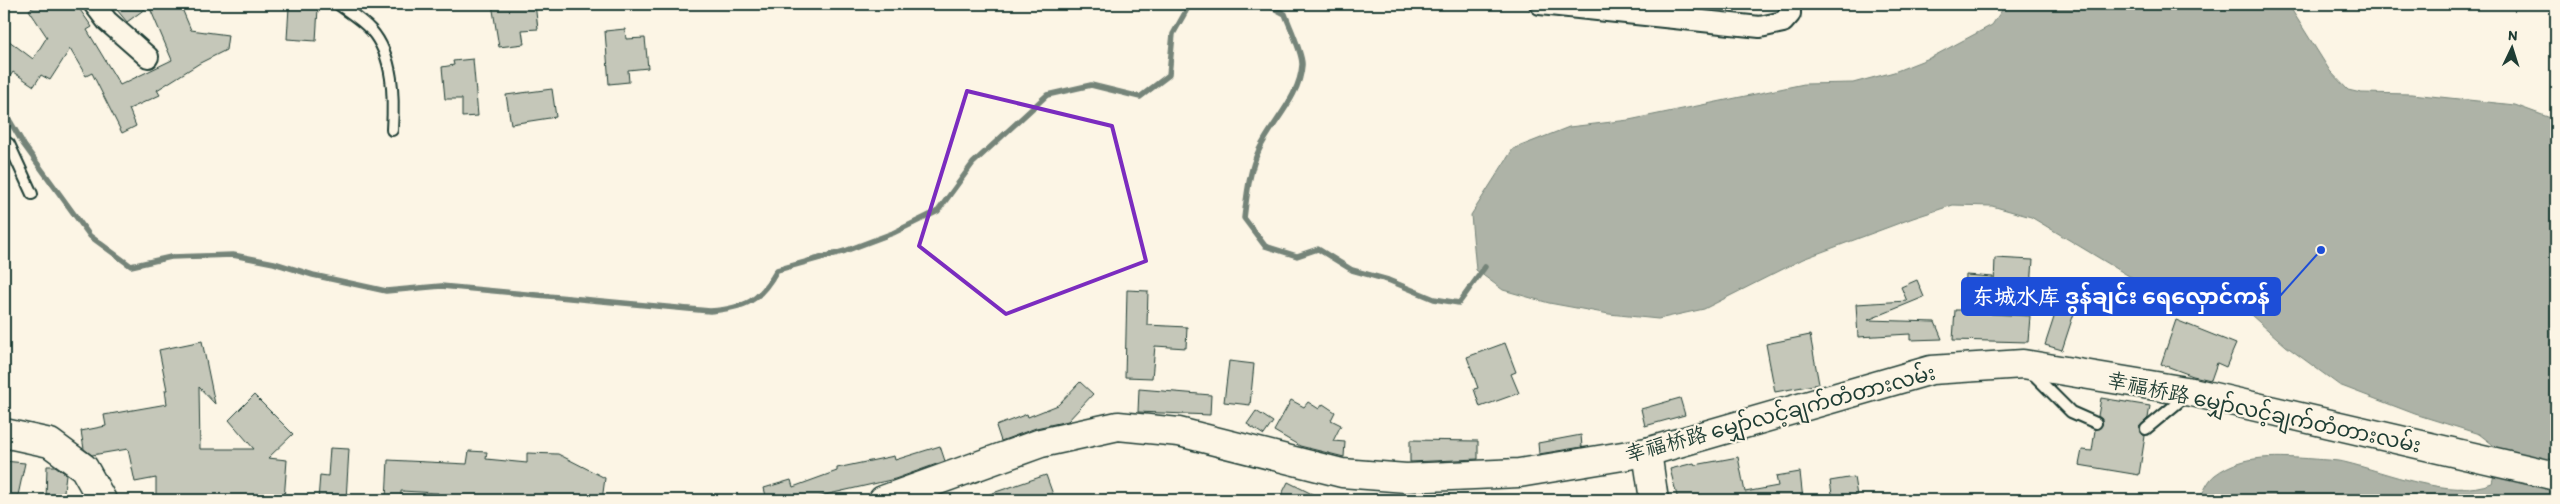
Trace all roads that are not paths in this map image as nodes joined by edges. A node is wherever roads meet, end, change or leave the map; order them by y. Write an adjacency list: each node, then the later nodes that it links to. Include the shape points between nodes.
1 (94, 4): 5 (street, via 107,21)
2 (338, 4): 6 (lane, via 371,30 385,52 394,101)
3 (1540, 4): 4 (street, via 1760,27 1783,22 1790,14)
4 (1790, 4)
5 (148, 57)
6 (392, 130)
7 (4, 141): 8 (lane, via 9,144)
8 (32, 194)
9 (2023, 364): 10 (main road, 幸福桥路 မျှော်လင့်ချက်တံတားလမ်း); 11 (lane, via 2071,412); 14 (main road, 幸福桥路 မျှော်လင့်ချက်တံတားလမ်း, via 1932,370)
10 (2192, 392): 12 (lane); 15 (main road, 幸福桥路 မျှော်လင့်ချက်တံတားလမ်း)
11 (2096, 423)
12 (2146, 429)
13 (4, 433): 16 (main road, via 50,443 84,468)
14 (1647, 452): 17 (main road, 幸福桥路 မျှော်လင့်ချက်တံတားလမ်း, via 1519,473 1406,478 1342,473 1179,432 1118,426 1041,443); 18 (main road)
15 (2556, 476)
16 (102, 500)
17 (883, 500)
18 (1654, 500)

